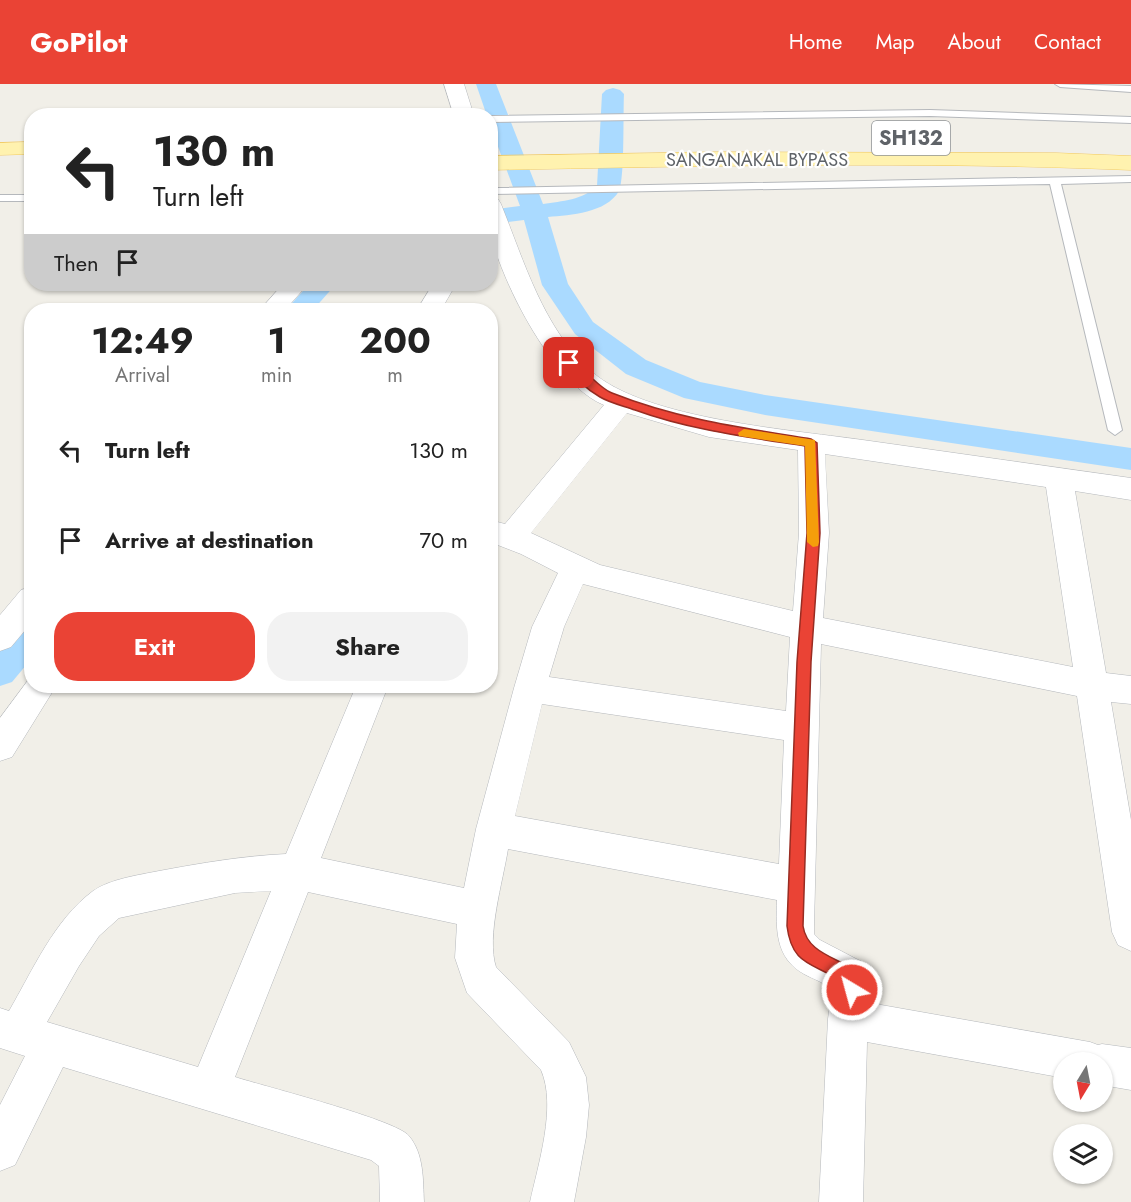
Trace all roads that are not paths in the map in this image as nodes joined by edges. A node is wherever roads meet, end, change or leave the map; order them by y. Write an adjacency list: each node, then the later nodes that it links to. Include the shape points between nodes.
1 (454, 84): 4 (street)
2 (1060, 84): 3 (lane)
3 (1131, 89)
4 (462, 108)
5 (498, 119): 6 (lane, via 930,113)
6 (1131, 120)
7 (0, 148): 8 (main road)
8 (24, 148)
9 (498, 163): 10 (main road, SANGANAKAL BYPASS / SH132, via 717,159)
10 (1131, 163)
11 (1131, 179): 12 (lane)
12 (1055, 181): 13 (lane, via 646,188); 20 (lane)
13 (498, 197)
14 (0, 198): 15 (lane)
15 (24, 198)
16 (498, 238): 19 (street, via 559,351 605,395)
17 (290, 291): 18 (street)
18 (278, 303)
19 (622, 401): 21 (street, via 709,427); 24 (street)
20 (1115, 430)
21 (811, 443): 22 (street); 27 (street, via 814,533)
22 (1059, 478): 23 (street); 29 (street)
23 (1131, 489)
24 (501, 534): 25 (street)
25 (575, 568): 27 (street); 30 (street, via 548,627)
26 (24, 609): 28 (street)
27 (808, 628): 29 (street); 34 (street)
28 (0, 638)
29 (1092, 685): 31 (street); 40 (street)
30 (530, 688): 34 (street); 36 (street)
31 (1131, 690)
32 (35, 693): 35 (street)
33 (369, 693): 37 (street)
34 (803, 728): 38 (street)
35 (0, 746)
36 (494, 829): 38 (street); 39 (street)
37 (296, 871): 39 (street); 42 (street, via 235,875 108,903 86,922 65,952); 46 (street)
38 (796, 885): 41 (street, via 797,941 810,956 850,977)
39 (479, 910): 49 (street, via 474,958 481,979 555,1056 565,1077 565,1137)
40 (1131, 932)
41 (848, 1019): 43 (street); 50 (street)
42 (24, 1035): 46 (street); 47 (street)
43 (1053, 1055)
44 (1113, 1066): 45 (street)
45 (1131, 1069)
46 (209, 1091): 48 (street, via 381,1142 394,1150 401,1166)
47 (0, 1150)
48 (402, 1202)
49 (552, 1202)
50 (841, 1202)

